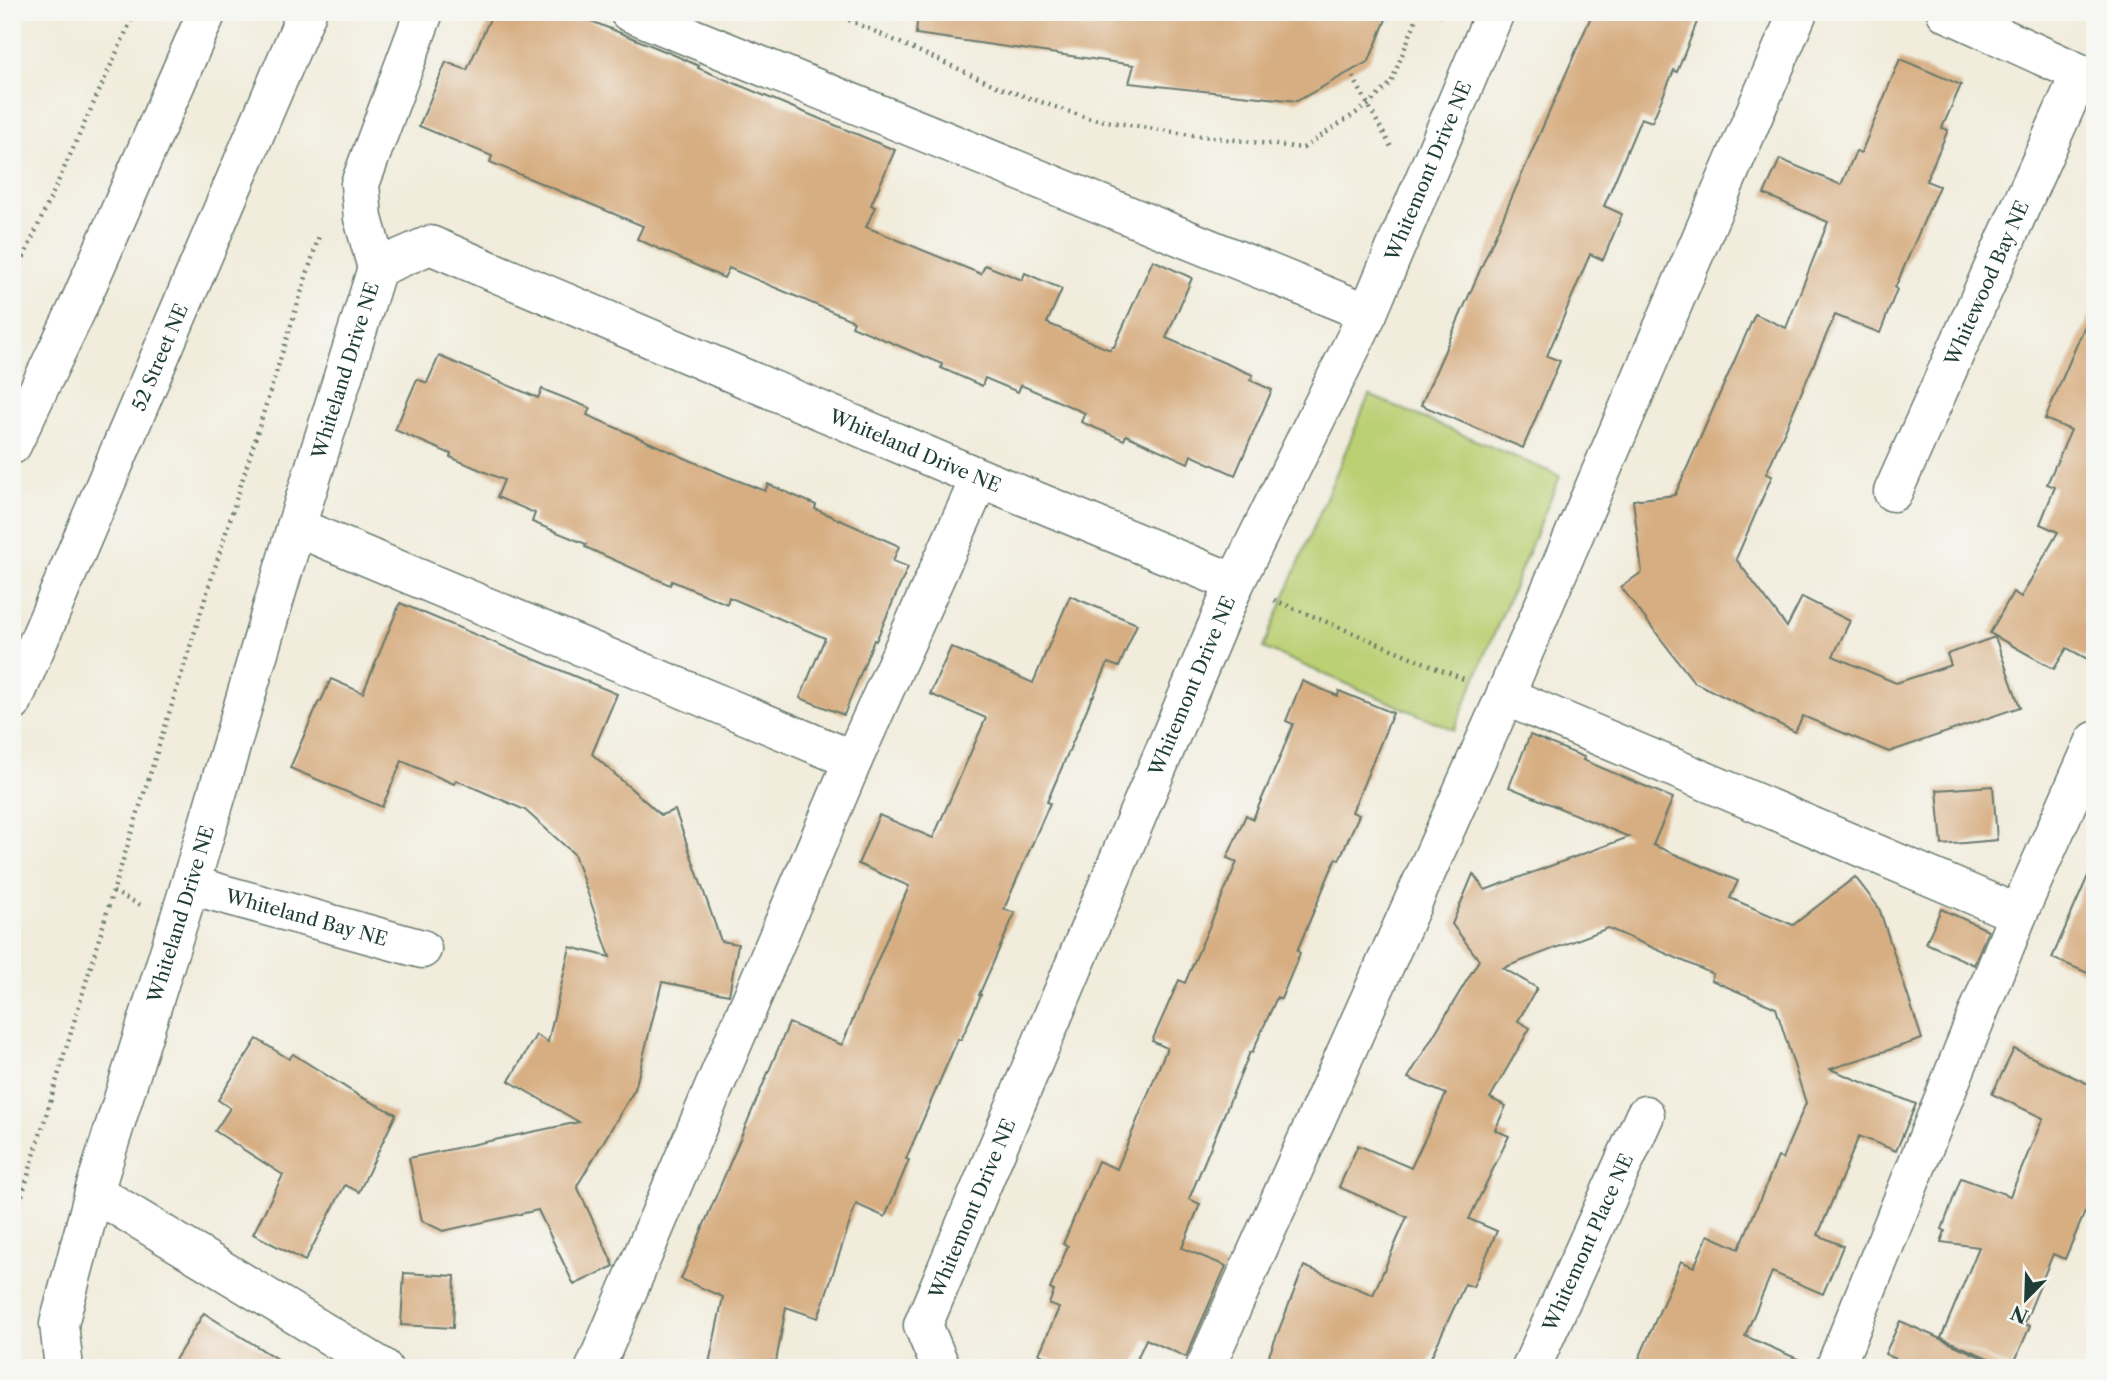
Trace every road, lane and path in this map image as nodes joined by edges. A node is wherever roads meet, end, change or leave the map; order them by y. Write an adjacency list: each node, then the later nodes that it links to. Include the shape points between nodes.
1 (135, 12): 16 (path)
2 (206, 12): 18 (street, via 77,309)
3 (307, 12): 24 (street, 52 Street NE)
4 (424, 12): 15 (street, via 360,184 363,218)
5 (629, 12): 17 (street)
6 (838, 12): 13 (path, via 1000,88 1087,118 1303,148)
7 (1419, 12): 13 (path, via 1391,83)
8 (1495, 12): 17 (street, Whitemont Drive NE)
9 (1798, 12): 23 (street)
10 (1945, 12): 12 (street)
11 (1353, 77): 13 (path)
12 (2087, 77): 20 (street, Whitewood Bay NE)
13 (1368, 105)
14 (320, 236): 32 (path)
15 (377, 268): 19 (street, Whiteland Drive NE, via 430,245); 21 (street, Whiteland Drive NE)
16 (12, 283)
17 (1368, 313): 22 (street, Whitemont Drive NE)
18 (12, 445)
19 (980, 478): 22 (street, Whiteland Drive NE); 26 (street)
20 (1893, 492)
21 (296, 527): 26 (street); 27 (street, Whiteland Drive NE)
22 (1235, 583): 23 (path); 36 (street, Whitemont Drive NE, via 923,1325)
23 (1505, 696): 28 (street); 37 (street)
24 (12, 703)
25 (2095, 741): 28 (street)
26 (853, 761): 35 (street)
27 (190, 886): 29 (street, Whiteland Bay NE); 31 (street, Whiteland Drive NE)
28 (2018, 914): 39 (street)
29 (422, 949)
30 (1645, 1115): 38 (street, Whitemont Place NE)
31 (94, 1192): 33 (street, Whiteland Drive NE, via 58,1324); 34 (street)
32 (12, 1229)
33 (64, 1368)
34 (383, 1368)
35 (595, 1368)
36 (941, 1368)
37 (1205, 1368)
38 (1531, 1368)
39 (1835, 1368)

